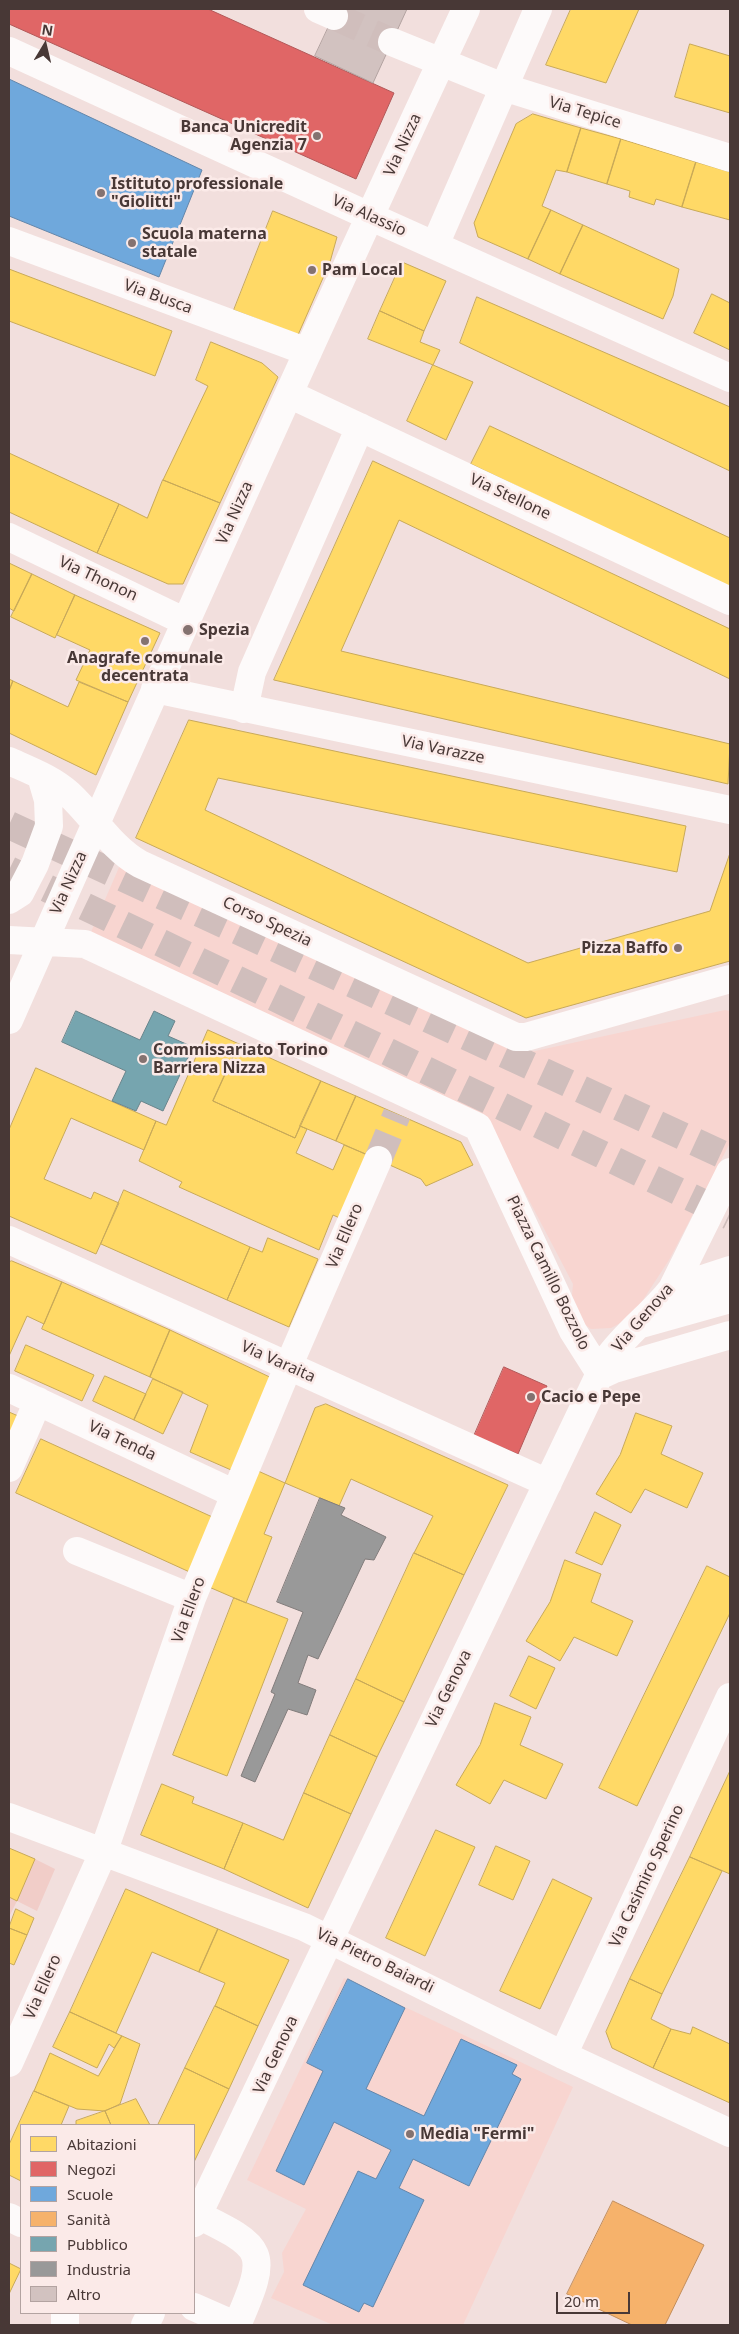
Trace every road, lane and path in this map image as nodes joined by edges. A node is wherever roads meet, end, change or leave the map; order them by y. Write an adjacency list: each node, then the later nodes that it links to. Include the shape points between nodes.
1 (466, 9): 5 (street, Via Nizza)
2 (538, 9): 6 (street)
3 (392, 42): 5 (street, Via Tepice)
4 (9, 51): 8 (street, Via Alassio)
5 (440, 63): 6 (street, Via Tepice); 8 (street, Via Nizza)
6 (503, 87): 7 (street, Via Tepice); 10 (street)
7 (730, 158)
8 (369, 216): 10 (street, Via Alassio); 11 (street, Via Nizza)
9 (9, 241): 11 (street, Via Busca)
10 (435, 245): 12 (street, Via Alassio)
11 (308, 352): 13 (street, Via Nizza)
12 (730, 378)
13 (289, 394): 14 (street, Via Stellone); 17 (street, Via Nizza)
14 (360, 426): 16 (street, Via Stellone); 19 (street, via 252,672)
15 (9, 538): 17 (street, Via Thonon)
16 (730, 601)
17 (186, 622): 18 (street, Via Nizza)
18 (155, 690): 19 (street, Via Varazze); 23 (street, Via Nizza)
19 (244, 709): 22 (street, Via Varazze)
20 (9, 761): 21 (street, Corso Spezia)
21 (41, 776): 23 (street, Corso Spezia, via 68,792); 24 (street, via 48,800 49,826 36,864 20,893)
22 (730, 810)
23 (97, 822): 26 (street, Via Nizza); 27 (street, Corso Spezia, via 124,855 140,864 516,1037 526,1037)
24 (9, 900)
25 (9, 940): 26 (street)
26 (44, 941): 28 (street, Via Nizza); 38 (street, Piazza Camillo Bozzolo, via 85,944 402,1104 478,1127 573,1331)
27 (730, 979)
28 (9, 1020)
29 (378, 1160): 37 (street, Via Ellero)
30 (730, 1172): 33 (street, Via Genova)
31 (9, 1240): 37 (street, Via Varaita)
32 (730, 1270): 33 (street)
33 (672, 1289): 35 (street, Via Genova)
34 (730, 1299): 35 (street)
35 (637, 1326): 38 (street, Via Genova, via 616,1347)
36 (730, 1335): 38 (street)
37 (288, 1367): 42 (street, Via Varaita); 43 (street, Via Ellero)
38 (601, 1375): 42 (street, Via Genova)
39 (9, 1388): 40 (street, Via Tenda)
40 (38, 1401): 41 (street); 43 (street, Via Tenda)
41 (9, 1468)
42 (548, 1483): 49 (street, Via Genova)
43 (235, 1494): 45 (street, Via Ellero)
44 (77, 1551): 45 (street)
45 (192, 1598): 48 (street, Via Ellero)
46 (730, 1697): 50 (street, Via Casimiro Sperino)
47 (9, 1817): 48 (street, Via Pietro Baiardi)
48 (104, 1853): 49 (street, Via Pietro Baiardi); 51 (street, Via Ellero)
49 (330, 1939): 50 (street, Via Pietro Baiardi); 53 (street, Via Genova)
50 (563, 2055): 52 (street, Via Pietro Baiardi)
51 (9, 2064)
52 (730, 2133)
53 (195, 2217): 55 (street, via 244,2239 256,2255 257,2276)
54 (195, 2306): 55 (street)
55 (236, 2325)

